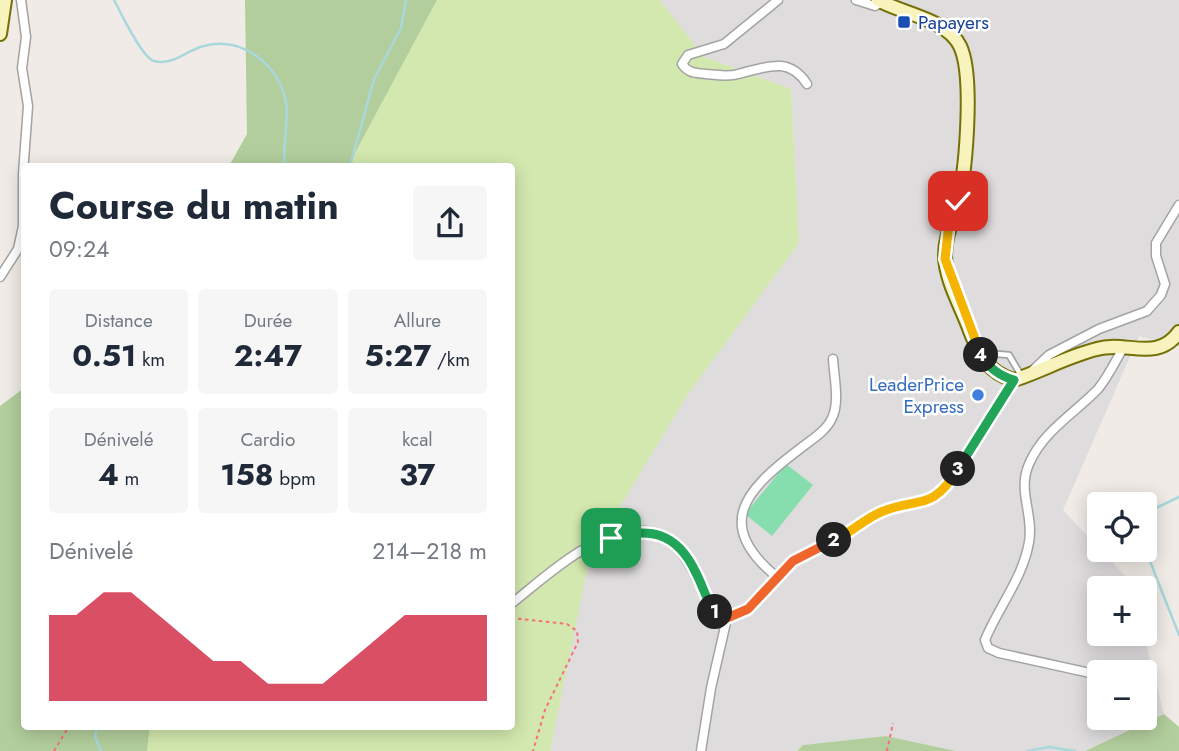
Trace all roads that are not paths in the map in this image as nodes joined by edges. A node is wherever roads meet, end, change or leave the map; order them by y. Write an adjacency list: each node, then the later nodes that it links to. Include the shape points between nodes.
1 (5, 0): 6 (main road)
2 (22, 0): 8 (street, via 26,37 22,68 28,106)
3 (778, 0): 7 (street, via 724,44 688,55 682,64 691,73 723,76 781,65 792,68)
4 (856, 0): 5 (street, via 875,6)
5 (880, 1): 14 (main road, via 941,26 960,44 968,85 963,171 945,259)
6 (0, 34)
7 (807, 83)
8 (24, 163)
9 (1179, 205): 16 (street, via 1156,243 1165,284 1157,300 1140,314 1049,355)
10 (21, 235): 11 (street, via 18,249)
11 (0, 277)
12 (1179, 332): 13 (main road, via 1151,351)
13 (1123, 348): 16 (main road, via 1098,348); 20 (street, via 1098,388 1047,435 1028,466 1023,492 1030,541 985,640 988,648 999,653)
14 (980, 354): 16 (main road, via 1002,377); 16 (lane, via 1009,355)
15 (834, 359): 17 (street, via 834,415 827,427 756,488 740,519 754,559)
16 (1022, 377): 17 (street, via 940,493 915,506 880,513 793,561)
17 (776, 577): 19 (street, via 748,609)
18 (515, 601): 19 (street, via 552,569 587,548 638,531 653,532 691,563 709,604)
19 (727, 618): 21 (street)
20 (1087, 672)
21 (701, 751)

